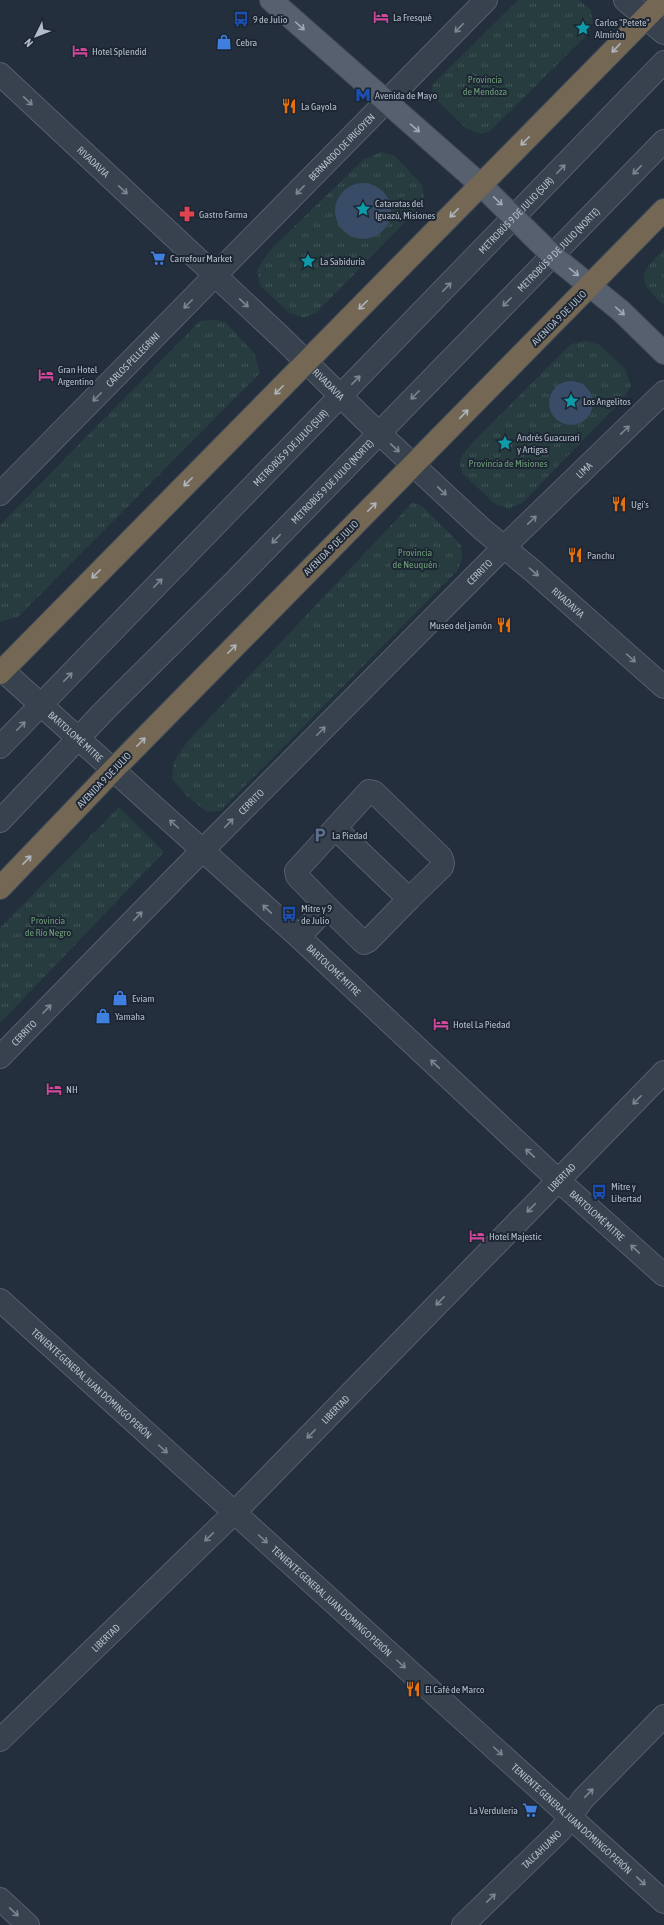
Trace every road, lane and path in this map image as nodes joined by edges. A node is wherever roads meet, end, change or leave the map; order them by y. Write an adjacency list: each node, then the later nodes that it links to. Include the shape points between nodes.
1 (271, 0): 9 (main road, one-way to 9)
2 (486, 0): 9 (street, BERNARDO DE IRIGOYEN, one-way to 9)
3 (625, 0): 5 (street)
4 (663, 0): 5 (highway)
5 (646, 17): 6 (street); 11 (highway, one-way to 11)
6 (664, 33)
7 (664, 62): 13 (street, METROBÚS 9 DE JULIO (SUR), one-way to 7)
8 (0, 74): 15 (street, RIVADAVIA, one-way to 15)
9 (386, 102): 11 (main road, one-way to 11); 15 (street, BERNARDO DE IRIGOYEN, one-way to 15)
10 (664, 142): 14 (street, METROBÚS 9 DE JULIO (NORTE), one-way to 14)
11 (481, 185): 13 (main road, one-way to 13); 18 (highway, one-way to 18)
12 (664, 210): 16 (highway, AVENIDA 9 DE JULIO)
13 (515, 217): 14 (main road); 20 (street, METROBÚS 9 DE JULIO (SUR), one-way to 13)
14 (554, 256): 16 (main road, one-way to 16); 21 (street, METROBÚS 9 DE JULIO (NORTE), one-way to 21)
15 (216, 276): 18 (street, RIVADAVIA, one-way to 18); 23 (street, CARLOS PELLEGRINI, one-way to 23)
16 (591, 286): 17 (main road, one-way to 17); 22 (highway, AVENIDA 9 DE JULIO, one-way to 16)
17 (664, 353)
18 (306, 362): 20 (street, RIVADAVIA); 25 (highway, one-way to 25)
19 (664, 392): 24 (street, LIMA, one-way to 19)
20 (340, 396): 21 (street, RIVADAVIA); 27 (street, METROBÚS 9 DE JULIO (SUR), one-way to 20)
21 (378, 432): 22 (street, RIVADAVIA, one-way to 22); 28 (street, METROBÚS 9 DE JULIO (NORTE), one-way to 28, via 236,581)
22 (413, 465): 24 (street, RIVADAVIA, one-way to 24); 30 (highway, AVENIDA 9 DE JULIO, one-way to 22)
23 (0, 494)
24 (504, 547): 26 (street, RIVADAVIA, one-way to 26); 33 (street, CERRITO, one-way to 24)
25 (1, 670): 27 (street, BARTOLOMÉ MITRE)
26 (664, 687)
27 (41, 705): 28 (street, BARTOLOMÉ MITRE); 29 (street, METROBÚS 9 DE JULIO (SUR), one-way to 27)
28 (79, 739): 30 (street, BARTOLOMÉ MITRE); 31 (street, METROBÚS 9 DE JULIO (NORTE))
29 (0, 747)
30 (113, 770): 33 (street, BARTOLOMÉ MITRE, one-way to 30); 34 (highway, AVENIDA 9 DE JULIO, one-way to 30)
31 (0, 821)
32 (335, 828): 35 (street); 35 (street, via 369,791 374,792 441,857 443,863 442,867); 36 (street, via 296,871 297,876)
33 (203, 850): 37 (street, BARTOLOMÉ MITRE, one-way to 33); 38 (street, CERRITO, one-way to 33)
34 (0, 888)
35 (409, 899): 36 (street, via 364,943)
36 (327, 907): 37 (street)
37 (299, 937): 40 (street, BARTOLOMÉ MITRE, one-way to 37)
38 (0, 1057)
39 (664, 1072): 40 (street, LIBERTAD, one-way to 40)
40 (558, 1180): 41 (street, BARTOLOMÉ MITRE, one-way to 40); 43 (street, LIBERTAD, one-way to 43)
41 (664, 1275)
42 (0, 1300): 43 (street, TENIENTE GENERAL JUAN DOMINGO PERÓN, one-way to 43)
43 (234, 1513): 45 (street, LIBERTAD, one-way to 45); 46 (street, TENIENTE GENERAL JUAN DOMINGO PERÓN, one-way to 46)
44 (664, 1716): 46 (street, TALCAHUANO, one-way to 44, via 583,1799)
45 (0, 1740)
46 (571, 1817): 48 (street, TENIENTE GENERAL JUAN DOMINGO PERÓN, one-way to 48); 50 (street, TALCAHUANO, one-way to 46, via 560,1831)
47 (0, 1899): 49 (street, one-way to 49)
48 (664, 1902)
49 (28, 1925)
50 (463, 1925)

